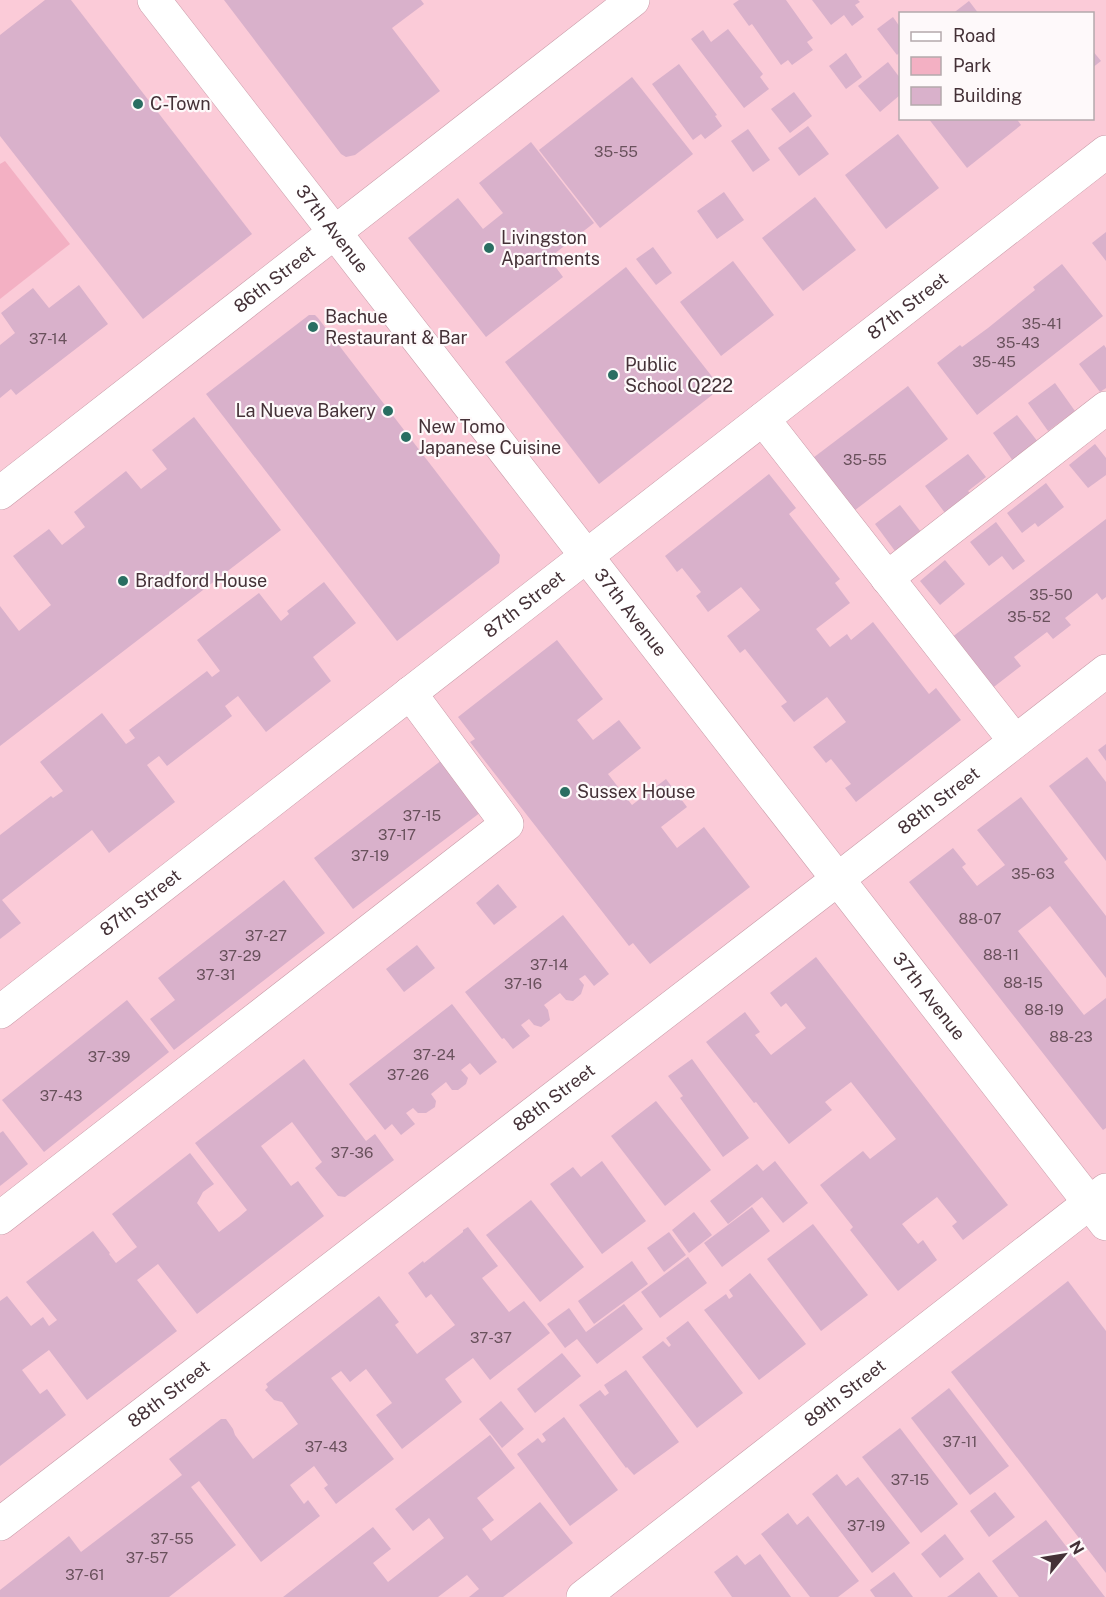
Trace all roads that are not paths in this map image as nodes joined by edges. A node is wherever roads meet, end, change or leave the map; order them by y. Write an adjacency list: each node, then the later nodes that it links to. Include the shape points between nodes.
1 (154, 0): 4 (street, 37th Avenue)
2 (633, 0): 4 (street, 86th Street)
3 (1106, 152): 6 (street, 87th Street)
4 (335, 232): 7 (street, 86th Street); 8 (street, 37th Avenue)
5 (1106, 408): 9 (street)
6 (763, 419): 8 (street, 87th Street); 9 (street)
7 (0, 493)
8 (587, 556): 11 (street, 87th Street); 13 (street, 37th Avenue)
9 (887, 578): 12 (street)
10 (1106, 670): 12 (street, 88th Street)
11 (410, 693): 14 (street, 87th Street); 16 (street, via 507,824)
12 (1015, 741): 13 (street, 88th Street)
13 (838, 879): 15 (street, 37th Avenue); 17 (street, 88th Street)
14 (0, 1012)
15 (1101, 1205): 18 (street, 89th Street)
16 (0, 1218)
17 (0, 1524)
18 (583, 1597)

